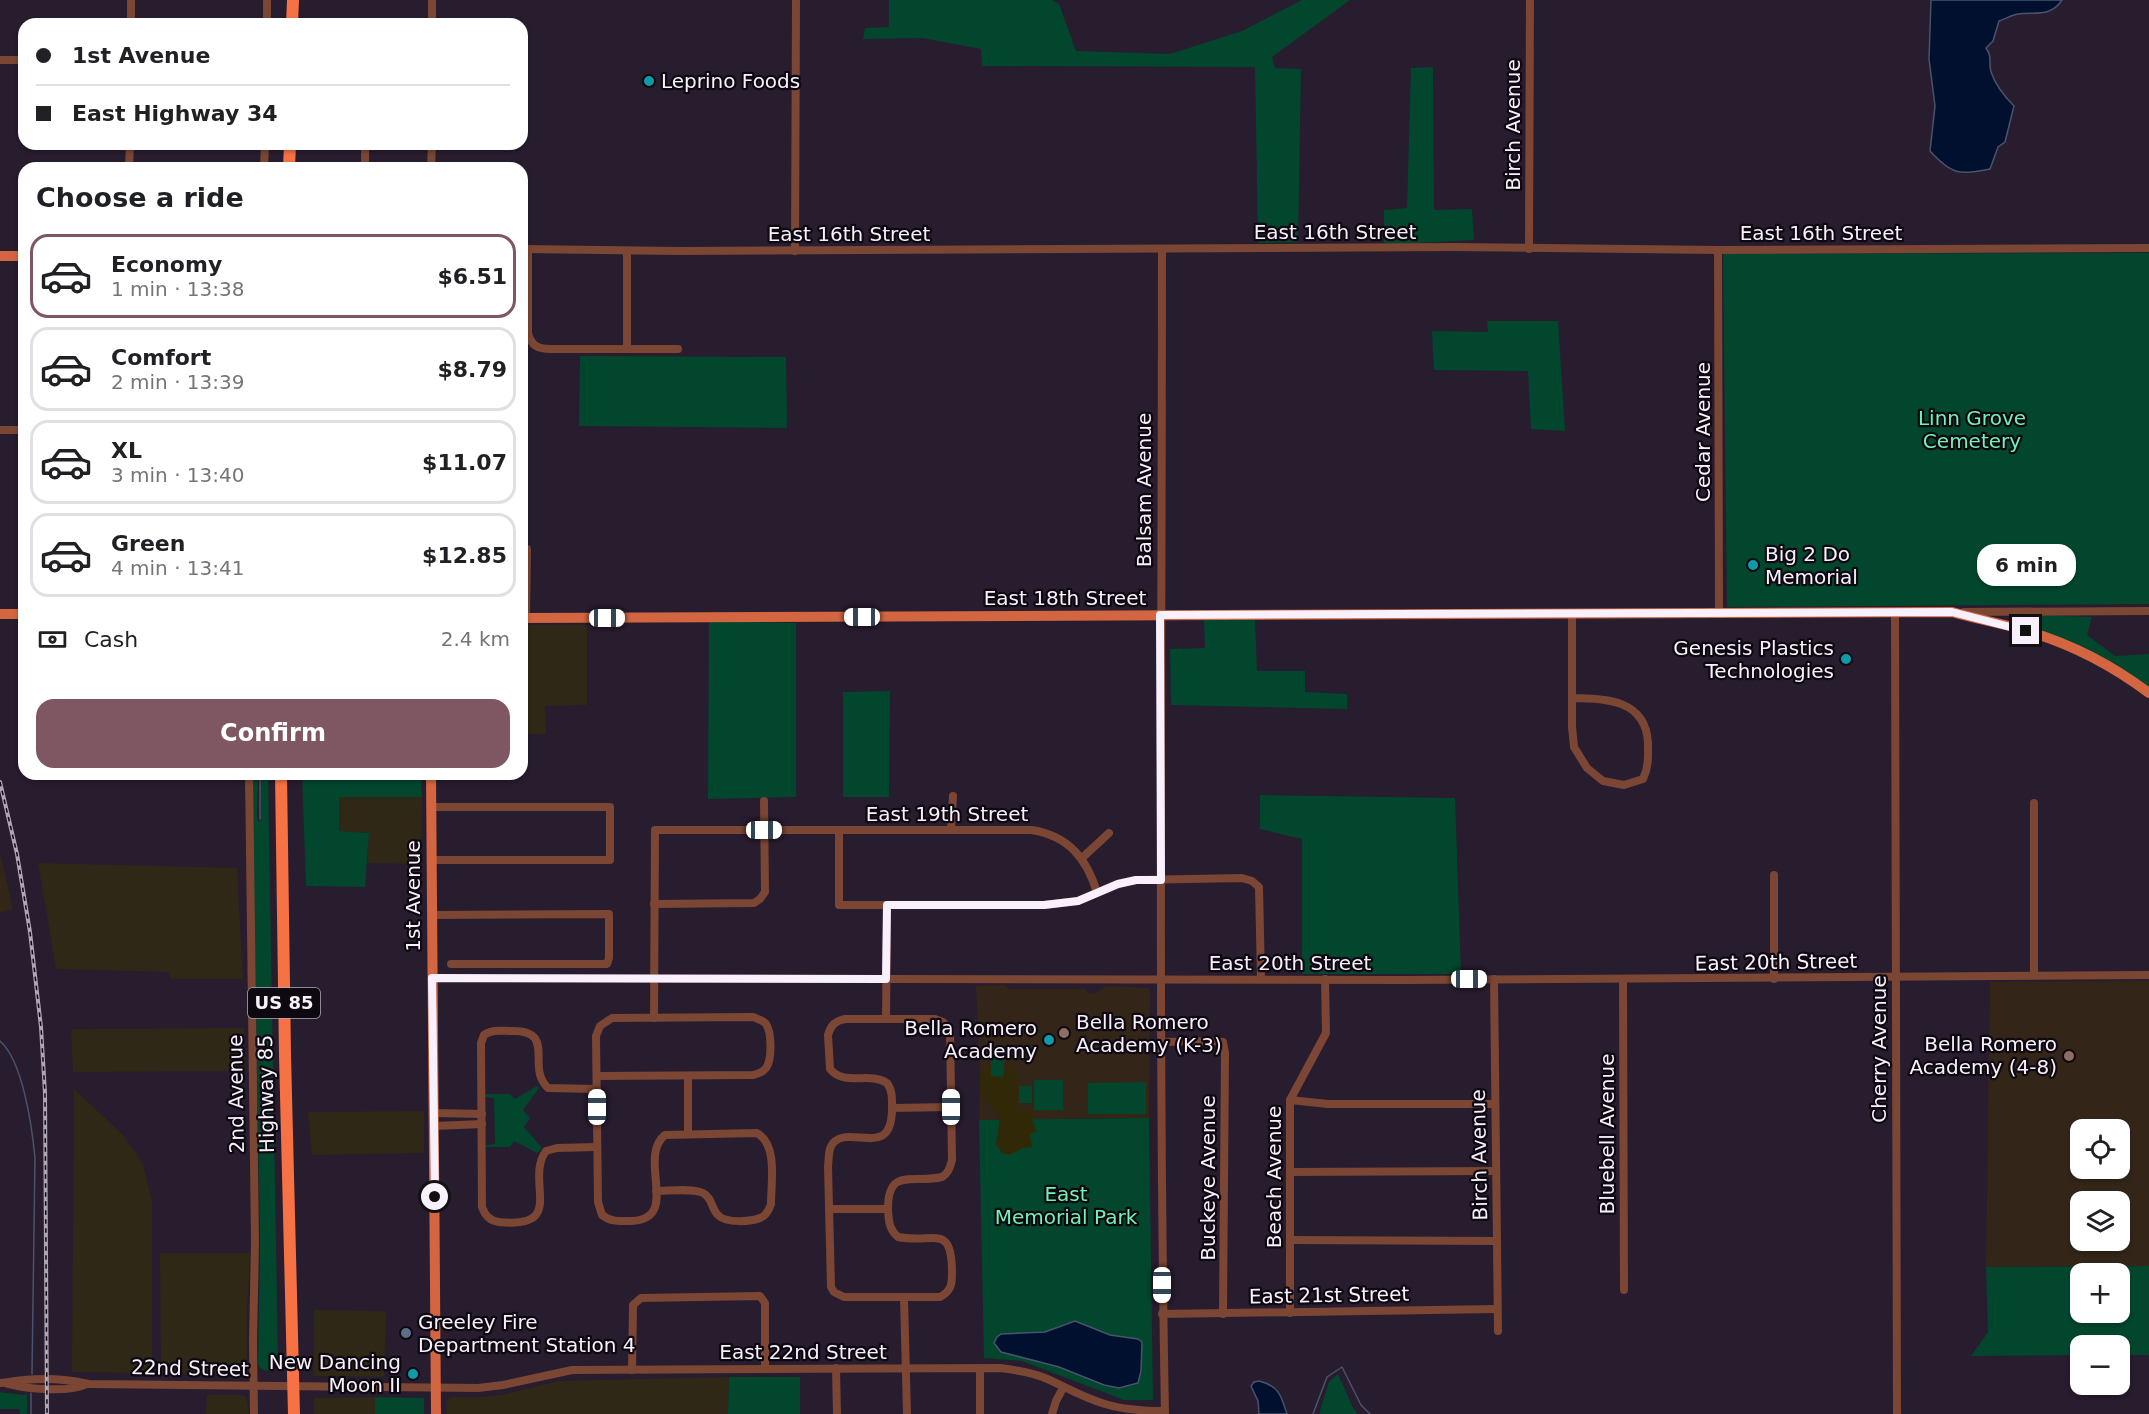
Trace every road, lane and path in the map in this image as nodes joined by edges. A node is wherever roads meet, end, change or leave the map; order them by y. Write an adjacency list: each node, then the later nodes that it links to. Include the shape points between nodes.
1 (131, 0): 7 (street)
2 (267, 0): 8 (street)
3 (293, 0): 9 (highway)
4 (432, 0): 10 (street)
5 (796, 0): 19 (street)
6 (1530, 0): 15 (street, Birch Avenue)
7 (131, 18)
8 (267, 18)
9 (292, 18)
10 (432, 18)
11 (0, 60): 12 (street)
12 (18, 60)
13 (2149, 248): 17 (street, East 16th Street)
14 (528, 249): 18 (street, East 16th Street)
15 (1529, 249): 16 (street, East 16th Street); 17 (street, East 16th Street)
16 (1162, 250): 19 (street, East 16th Street); 35 (street, Balsam Avenue)
17 (1718, 250): 31 (street, Cedar Avenue)
18 (627, 251): 19 (street, East 16th Street); 23 (street)
19 (795, 251)
20 (0, 256): 21 (main road)
21 (18, 256)
22 (528, 333): 23 (street, via 534,346 550,349)
23 (627, 349): 24 (street)
24 (678, 349)
25 (0, 430): 26 (street)
26 (18, 430)
27 (2149, 610): 30 (street, East 18th Street)
28 (1895, 612): 29 (main road, East 18th Street); 31 (main road, East 18th Street); 64 (street, Cherry Avenue)
29 (1952, 612): 30 (street, East 18th Street); 37 (main road)
30 (2027, 612): 37 (street)
31 (1719, 613): 34 (main road, East 18th Street)
32 (0, 614): 33 (main road)
33 (18, 614)
34 (1572, 614): 35 (main road, East 18th Street); 39 (street)
35 (1160, 615): 36 (main road, East 18th Street); 56 (street, Balsam Avenue)
36 (528, 618)
37 (2026, 631): 38 (main road, via 2073,648)
38 (2149, 693)
39 (1572, 698): 39 (street, via 1574,747 1587,768 1603,781 1624,784 1643,779 1649,767 1648,733 1636,711 1603,698)
40 (249, 780): 110 (street, 2nd Avenue)
41 (281, 780): 45 (highway, Highway 85 / US 85)
42 (286, 780): 45 (highway)
43 (431, 780): 48 (main road, 1st Avenue)
44 (953, 796): 51 (street)
45 (281, 797): 111 (highway, Highway 85 / US 85)
46 (764, 801): 49 (street)
47 (2034, 803): 62 (street)
48 (431, 807): 54 (main road, 1st Avenue); 54 (street, via 610,807 610,860)
49 (764, 830): 50 (street, East 19th Street); 58 (street, via 765,892 760,899 754,903); 58 (street, East 19th Street, via 655,830)
50 (839, 830): 51 (street, East 19th Street); 59 (street, via 839,905)
51 (951, 830): 53 (street, East 19th Street, via 1043,832 1070,844)
52 (1109, 833): 53 (street)
53 (1082, 858): 57 (street, East 19th Street, via 1093,876)
54 (431, 860): 60 (main road, 1st Avenue)
55 (1774, 875): 73 (street)
56 (1161, 880): 57 (street, via 1136,880); 68 (street, Balsam Avenue); 69 (street, via 1242,878 1256,884)
57 (1097, 893): 59 (street, via 1078,901 1044,905)
58 (654, 904): 66 (street)
59 (887, 905): 67 (street)
60 (432, 915): 61 (street, via 609,914 607,964); 65 (main road, 1st Avenue)
61 (451, 964)
62 (2034, 975): 63 (street, East 20th Street); 64 (street, East 20th Street)
63 (2149, 975)
64 (1897, 976): 73 (street, East 20th Street); 122 (street, Cherry Avenue)
65 (432, 978): 66 (street, East 20th Street); 84 (main road, 1st Avenue)
66 (654, 978): 67 (street, East 20th Street); 74 (street)
67 (886, 979): 68 (street, East 20th Street); 75 (street)
68 (1160, 979): 69 (street, East 20th Street); 76 (street, Balsam Avenue)
69 (1261, 979): 70 (street, East 20th Street)
70 (1325, 979): 71 (street, East 20th Street); 80 (street, Beach Avenue, via 1326,1034)
71 (1494, 979): 72 (street, East 20th Street); 81 (street, Birch Avenue)
72 (1623, 979): 73 (street, East 20th Street); 97 (street, Bluebell Avenue)
73 (1774, 979)
74 (654, 1018): 77 (street, via 612,1018 600,1026 596,1036); 78 (street, via 753,1017 766,1025 769,1059 762,1072)
75 (886, 1019): 82 (street, via 935,1019 947,1025 951,1033); 83 (street, via 845,1019 834,1023 828,1035 828,1064 840,1077 882,1079 890,1087)
76 (1160, 1042): 101 (street, Balsam Avenue); 102 (street, Buckeye Avenue, via 1223,1042)
77 (597, 1076): 78 (street); 79 (street)
78 (688, 1076): 88 (street)
79 (597, 1089): 85 (street, via 548,1088 540,1078 539,1046 534,1036 521,1030 488,1032 481,1043); 89 (street)
80 (1290, 1100): 81 (street, via 1328,1104); 91 (street, Beach Avenue)
81 (1495, 1104): 90 (street, Birch Avenue)
82 (951, 1107): 83 (street); 94 (street, via 949,1170 937,1178 896,1182 889,1192)
83 (892, 1108): 93 (street, via 891,1124 885,1134 839,1139 832,1146 828,1166)
84 (434, 1113): 85 (street); 87 (main road, 1st Avenue)
85 (482, 1114): 86 (street)
86 (482, 1124): 87 (street); 89 (street, via 482,1208 487,1217 498,1222 523,1222 538,1214 540,1162 546,1151)
87 (434, 1125): 112 (main road, 1st Avenue)
88 (688, 1133): 92 (street, via 665,1135 657,1144); 92 (street, via 757,1133 764,1137 770,1148 768,1211 757,1219 727,1220 716,1213 709,1198 701,1192)
89 (597, 1147): 92 (street, via 598,1202 602,1215 612,1221 644,1220 654,1213)
90 (1496, 1171): 91 (street); 96 (street, Birch Avenue)
91 (1290, 1172): 95 (street, Beach Avenue)
92 (656, 1191)
93 (829, 1209): 94 (street); 98 (street, via 830,1282 834,1292 844,1297)
94 (888, 1209): 98 (street, via 891,1229 898,1237 940,1239 951,1251 952,1286 945,1294 936,1298)
95 (1290, 1240): 96 (street); 100 (street, Beach Avenue)
96 (1496, 1241): 99 (street, Birch Avenue)
97 (1624, 1290)
98 (904, 1298): 106 (street)
99 (1497, 1310): 100 (street, East 21st Street); 103 (street, Birch Avenue)
100 (1290, 1313): 102 (street, East 21st Street)
101 (1162, 1314): 102 (street, East 21st Street); 114 (street, Balsam Avenue)
102 (1223, 1314)
103 (1498, 1331)
104 (765, 1368): 105 (street, East 22nd Street); 108 (street, East 22nd Street); 108 (street, via 764,1299 760,1296 640,1298 633,1305)
105 (836, 1368): 106 (street, East 22nd Street); 118 (street)
106 (905, 1368): 107 (street, East 22nd Street); 119 (street)
107 (980, 1368): 113 (street, East 22nd Street, via 1029,1373); 120 (street)
108 (632, 1370): 112 (street, East 22nd Street, via 572,1370 492,1387)
109 (3, 1383): 110 (street, 22nd Street, via 47,1379 88,1384)
110 (254, 1386): 111 (street, 22nd Street); 115 (street, 2nd Avenue)
111 (293, 1386): 112 (street, 22nd Street); 116 (highway, Highway 85 / US 85)
112 (436, 1388): 117 (main road, 1st Avenue)
113 (1063, 1388): 114 (street, East 22nd Street, via 1107,1405); 121 (street)
114 (1165, 1413)
115 (254, 1414)
116 (294, 1414)
117 (436, 1414)
118 (837, 1414)
119 (907, 1414)
120 (980, 1414)
121 (1052, 1414)
122 (1897, 1414)

